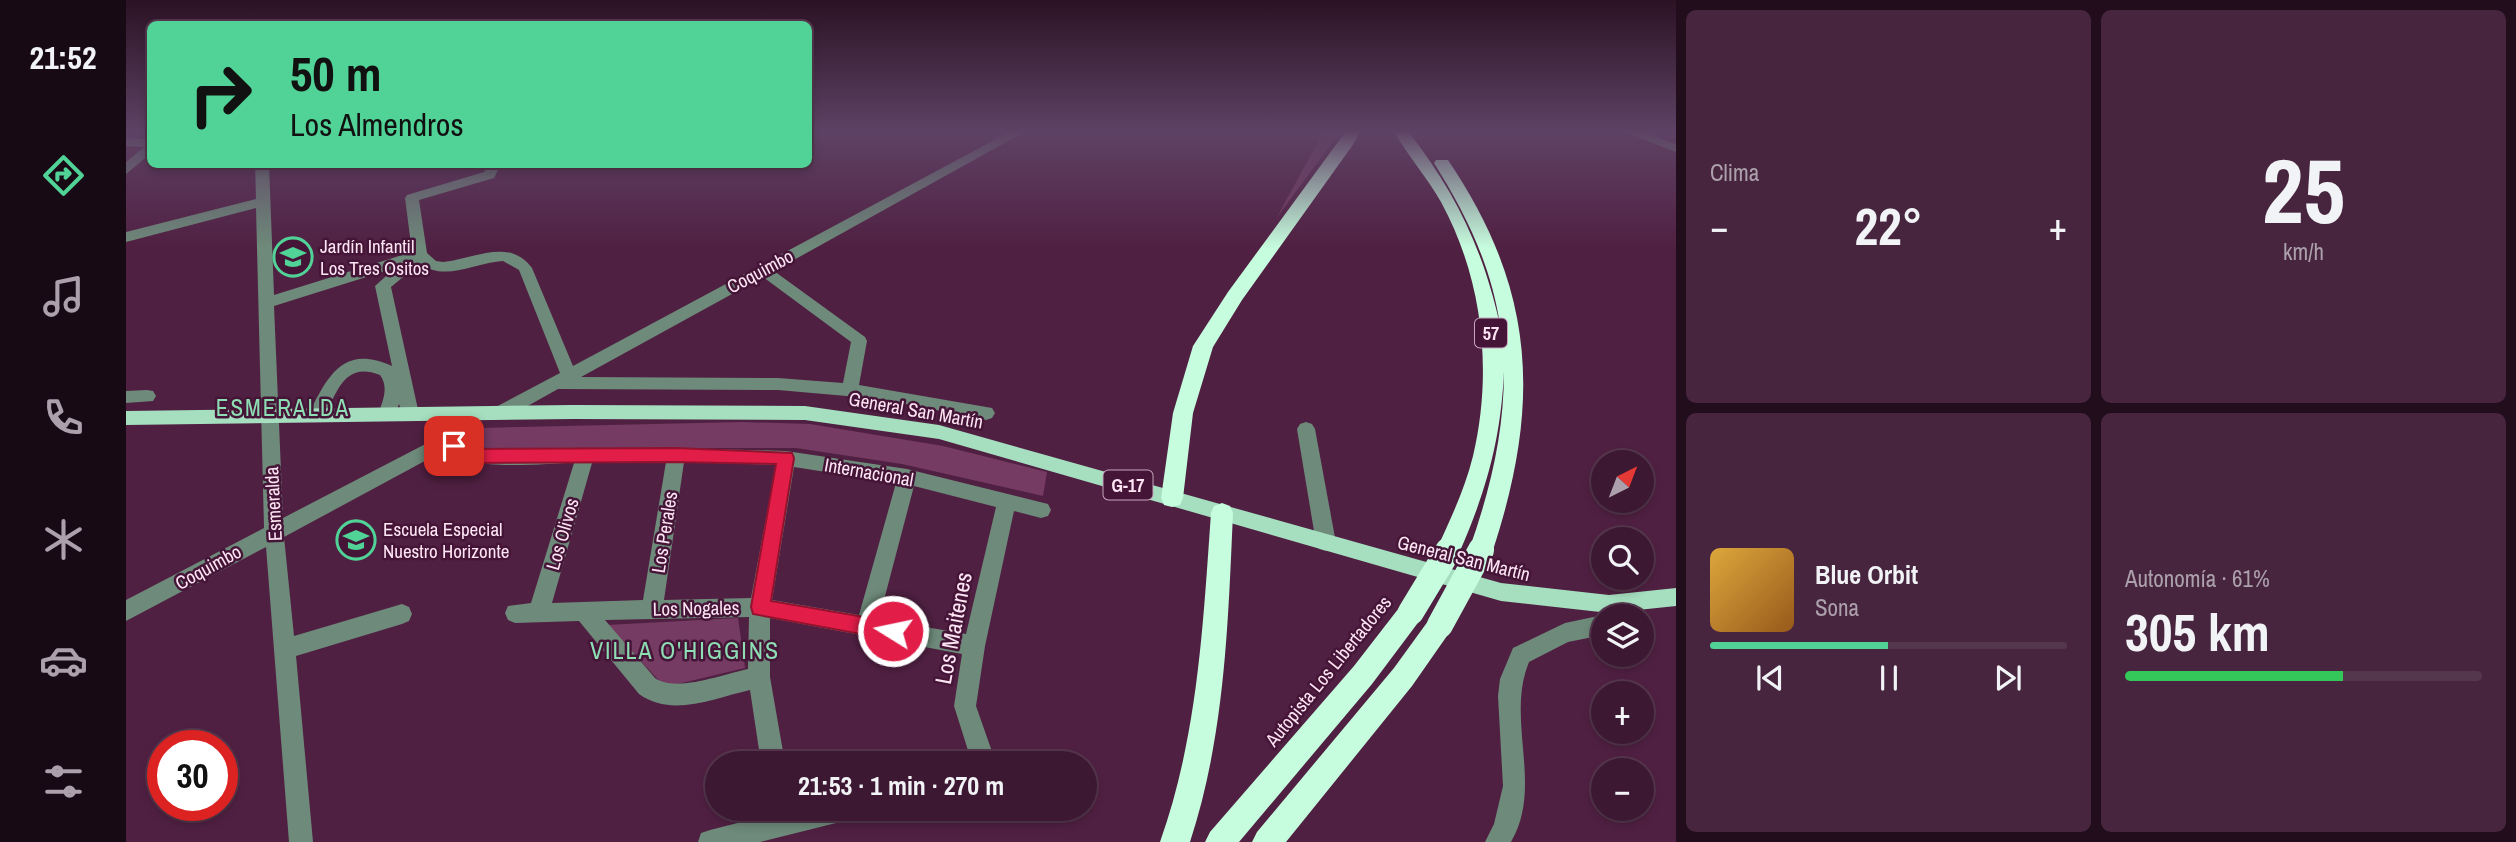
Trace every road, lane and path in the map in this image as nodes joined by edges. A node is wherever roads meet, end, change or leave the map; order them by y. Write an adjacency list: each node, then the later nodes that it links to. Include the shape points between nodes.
1 (262, 170): 7 (street, Esmeralda)
2 (493, 170): 9 (street, via 412,198)
3 (947, 170): 10 (street, Coquimbo)
4 (1327, 170): 31 (highway, via 1203,346 1183,413)
5 (1431, 170): 58 (highway, Autopista Los Libertadores / 57, bridge, via 1463,229 1484,289 1493,343 1493,398 1485,454 1448,551 1411,612)
6 (1448, 170): 59 (highway, 57, bridge, via 1478,222 1503,288 1512,329 1516,387 1501,493 1481,550 1440,625)
7 (262, 202): 8 (street); 11 (street, Esmeralda)
8 (126, 237)
9 (420, 255): 11 (street); 12 (street, via 432,265 443,266 506,255 517,258 525,268); 20 (street, via 383,286)
10 (763, 270): 12 (street, Coquimbo); 13 (street, via 859,341)
11 (267, 303): 23 (street, Esmeralda)
12 (565, 381): 13 (street, via 778,384); 16 (street); 17 (street, Coquimbo)
13 (850, 390): 18 (street)
14 (147, 396): 15 (street)
15 (126, 397)
16 (573, 412): 17 (main road, General San Martín / G-17); 31 (main road, General San Martín / G-17, via 780,412 879,422 939,432)
17 (500, 413): 21 (main road, General San Martín / G-17)
18 (986, 413)
19 (387, 414): 20 (main road, General San Martín / G-17); 22 (main road, General San Martín / G-17); 22 (street, via 393,399 392,375 385,368 372,366 344,371 336,378)
20 (410, 414): 21 (main road, General San Martín / G-17)
21 (463, 414): 26 (street, Coquimbo, via 458,429)
22 (317, 415): 23 (main road, General San Martín / G-17)
23 (268, 416): 24 (main road, General San Martín / G-17); 35 (street, Esmeralda)
24 (126, 418)
25 (1306, 429): 36 (street)
26 (447, 439): 28 (street, Internacional, via 461,453 473,456); 35 (street, Coquimbo)
27 (676, 455): 28 (street, Internacional); 29 (street, Internacional); 40 (street, Los Perales)
28 (585, 456): 43 (street, Los Olivos)
29 (786, 458): 30 (street, Internacional); 39 (street)
30 (907, 477): 32 (street, Internacional); 48 (street)
31 (1172, 498): 34 (main road, General San Martín / G-17)
32 (1007, 501): 33 (street, Internacional); 49 (street, Los Maitenes)
33 (1041, 510)
34 (1222, 513): 36 (main road, General San Martín / G-17); 57 (highway, via 1204,738 1188,809)
35 (274, 531): 41 (street, Coquimbo); 50 (street, Esmeralda)
36 (1326, 543): 44 (main road, General San Martín / G-17, via 1501,592)
37 (1676, 597): 38 (main road, General San Martín / G-17)
38 (1649, 604)
39 (760, 607): 40 (street, Los Nogales); 48 (street, Los Nogales); 51 (street)
40 (652, 608): 42 (street, Los Nogales)
41 (126, 611)
42 (584, 611): 43 (street, Los Nogales); 51 (street, via 658,694 677,696)
43 (539, 612): 45 (street, Los Nogales)
44 (1591, 612)
45 (515, 613)
46 (402, 614): 50 (street)
47 (1591, 622): 60 (street, via 1521,655 1509,696 1515,786 1505,829)
48 (866, 626): 49 (street, Los Nogales)
49 (974, 646): 53 (street, Los Maitenes, via 965,706)
50 (284, 649): 55 (street, Esmeralda)
51 (760, 677): 52 (street)
52 (771, 751)
53 (980, 751)
54 (768, 821): 56 (street)
55 (301, 842)
56 (710, 842)
57 (1175, 842)
58 (1220, 842)
59 (1267, 842)
60 (1497, 842)

